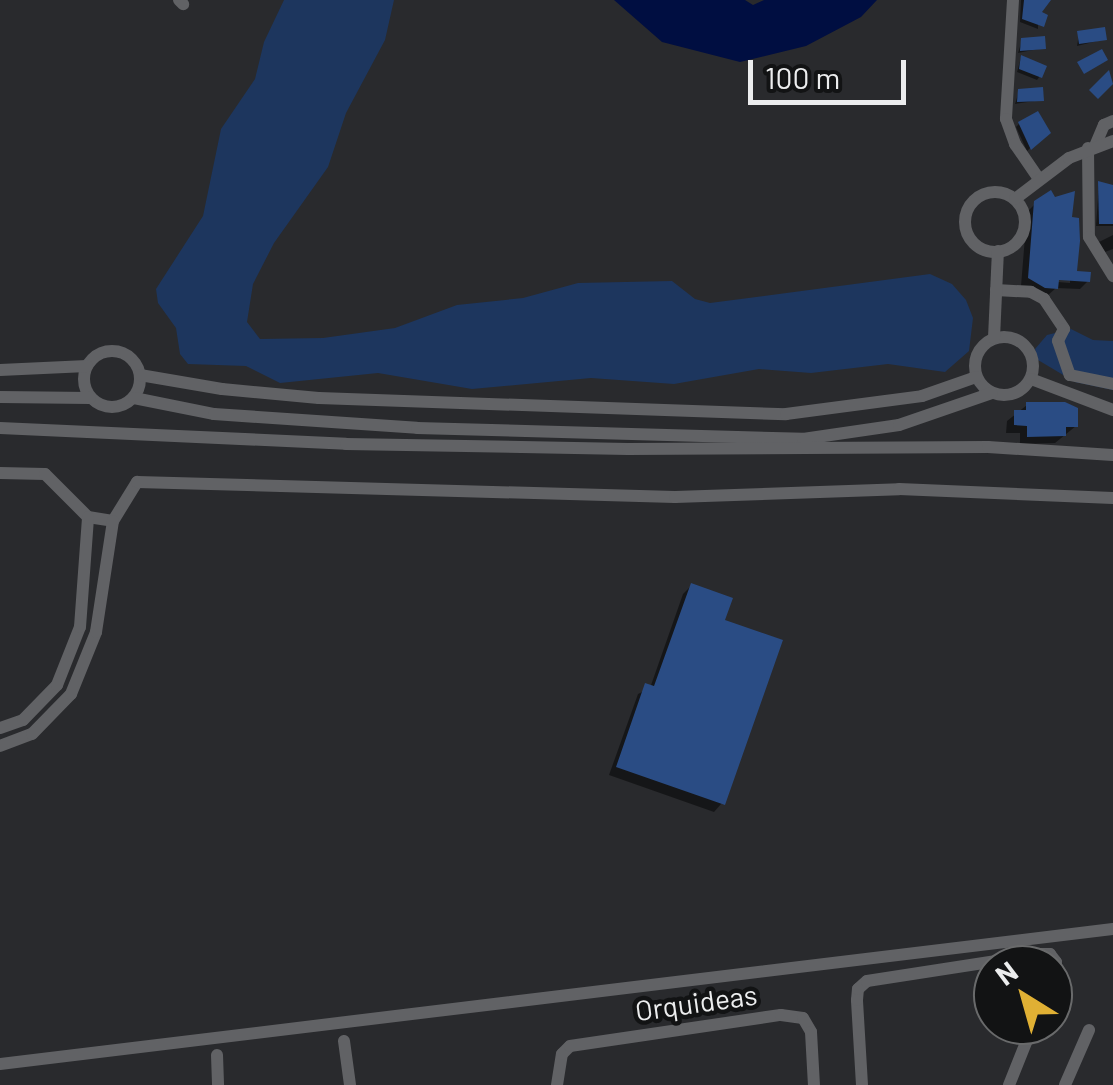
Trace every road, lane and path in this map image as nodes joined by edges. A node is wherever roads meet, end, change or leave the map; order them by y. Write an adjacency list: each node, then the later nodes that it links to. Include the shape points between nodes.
1 (1013, 0): 5 (street, via 1006,119)
2 (1113, 121): 4 (street, via 1104,124)
3 (1113, 142): 4 (street)
4 (1092, 147): 5 (street); 8 (street, via 1090,237)
5 (1040, 180): 6 (street)
6 (1015, 199): 7 (street, via 1024,211 1024,231); 7 (street, via 982,194 966,217 974,243)
7 (998, 251): 9 (street)
8 (1113, 276)
9 (996, 290): 10 (street); 16 (street, via 1044,299 1064,329 1058,341 1070,376)
10 (994, 338): 14 (street, via 980,350); 15 (street, via 1014,338 1029,350)
11 (86, 366): 12 (street); 13 (street, via 116,351 132,359); 19 (street)
12 (0, 370)
13 (140, 374): 14 (street, via 319,398 786,414 922,396); 20 (street)
14 (976, 376): 17 (street)
15 (1031, 378): 17 (street, via 1016,392); 21 (street)
16 (1113, 384)
17 (992, 392): 20 (street, via 899,425 803,440 435,429 214,414)
18 (0, 397): 19 (street)
19 (90, 398): 20 (street, via 107,407)
20 (134, 398)
21 (1113, 410)
22 (0, 428): 23 (street, via 364,444 988,447)
23 (1113, 455)
24 (0, 473): 26 (street, via 45,474)
25 (1113, 498): 27 (street, via 899,489 676,497 136,482)
26 (88, 517): 27 (street); 28 (street, via 80,627 57,685 23,720)
27 (113, 520): 29 (street, via 96,632 71,694 32,734)
28 (0, 728)
29 (0, 746)
30 (1113, 929): 36 (street)
31 (973, 964): 41 (street, via 867,980 858,989)
32 (1089, 1030): 43 (street)
33 (344, 1041): 38 (street)
34 (1026, 1045): 42 (street)
35 (217, 1055): 37 (street)
36 (0, 1064)
37 (218, 1085)
38 (350, 1085)
39 (558, 1085): 40 (street, Orquideas, via 562,1054 570,1046 782,1016 803,1018 811,1032)
40 (814, 1085)
41 (862, 1085)
42 (1009, 1085)
43 (1064, 1085)

